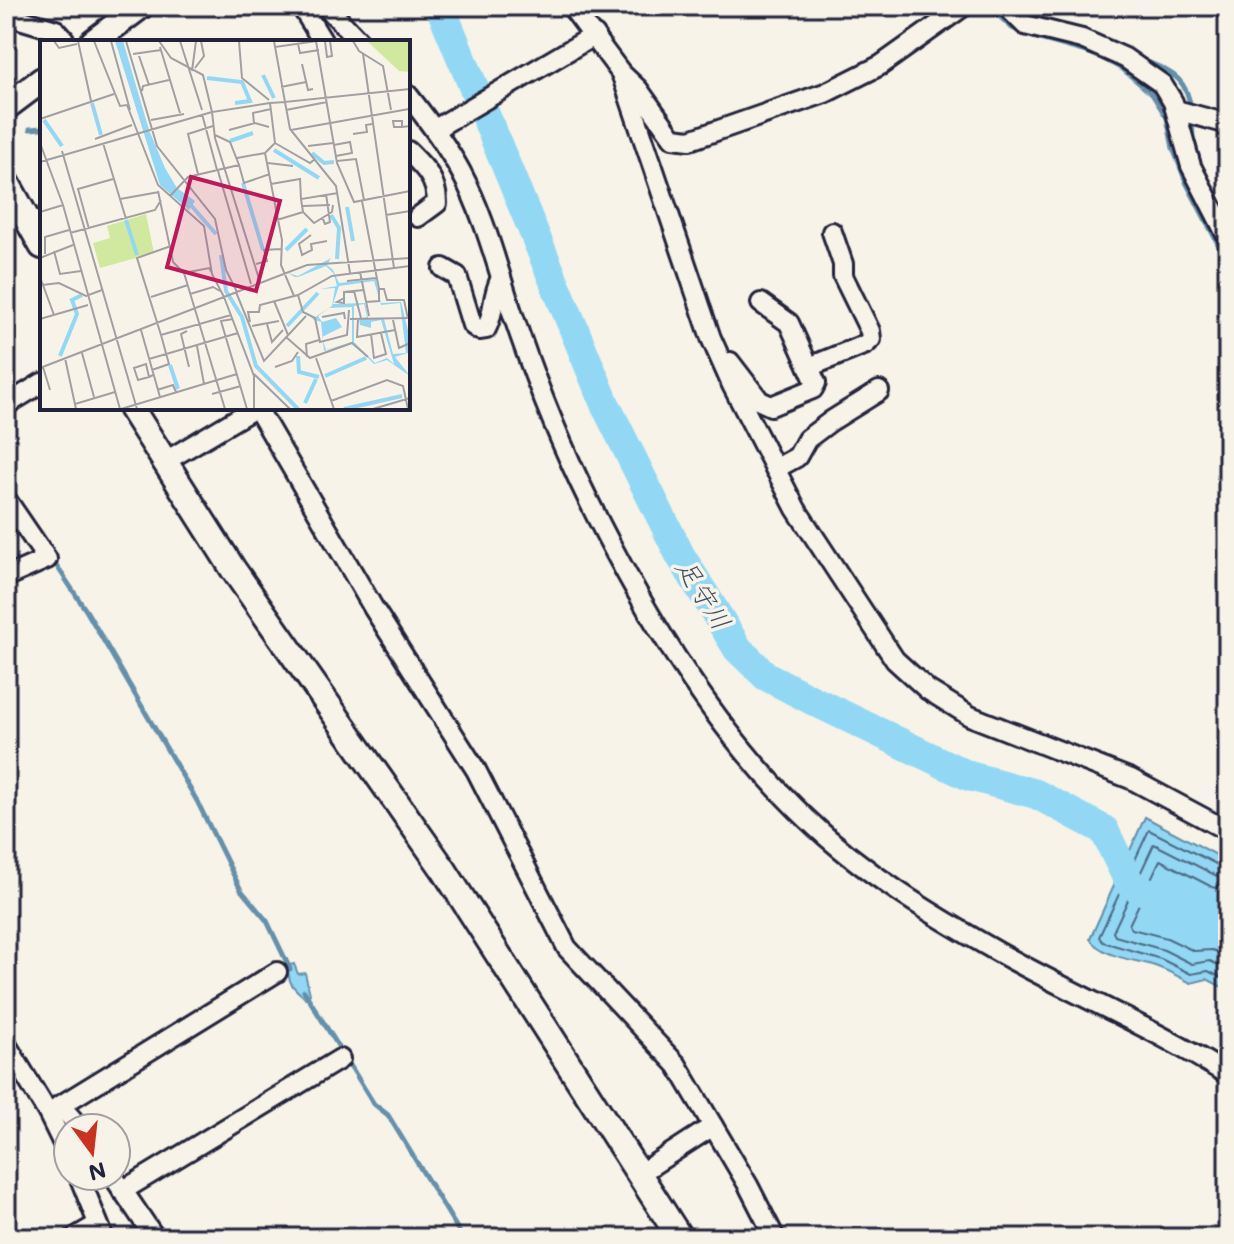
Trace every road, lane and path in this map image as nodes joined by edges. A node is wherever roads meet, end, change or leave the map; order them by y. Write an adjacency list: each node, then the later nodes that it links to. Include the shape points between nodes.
1 (141, 6): 10 (street)
2 (301, 6): 11 (street)
3 (326, 6): 12 (street)
4 (571, 6): 8 (street)
5 (964, 6): 13 (street, via 881,65 825,93 690,140 673,138)
6 (1006, 6): 18 (street, via 1025,25 1082,39 1125,58 1162,84)
7 (11, 12): 9 (street, via 56,30)
8 (591, 37): 13 (street); 20 (street)
9 (64, 39)
10 (96, 40)
11 (322, 40)
12 (358, 40)
13 (621, 73): 30 (street)
14 (40, 82): 16 (street)
15 (410, 97): 20 (street)
16 (6, 107)
17 (410, 112): 20 (street)
18 (1186, 113): 19 (street); 25 (street, via 1191,166)
19 (1228, 124)
20 (434, 125): 28 (street, via 477,205)
21 (411, 159): 23 (street, via 431,176 437,192 437,203)
22 (6, 181): 26 (street)
23 (418, 217)
24 (832, 232): 31 (street, via 843,276 871,339)
25 (1228, 238)
26 (40, 242)
27 (443, 268): 28 (street, via 457,276 472,325 479,330 490,323)
28 (501, 278): 46 (street, via 552,422 614,547 707,702 770,783 845,852 936,915)
29 (761, 303): 31 (street, via 789,323)
30 (711, 338): 31 (street, via 760,401 771,406 813,389 816,383); 39 (street)
31 (809, 367)
32 (40, 384): 34 (street)
33 (879, 391): 39 (street, via 831,421 807,439 797,457)
34 (6, 405)
35 (132, 410): 38 (street)
36 (253, 410): 38 (street)
37 (257, 410): 50 (street, via 476,770 567,948 677,1065)
38 (164, 462): 51 (street, via 444,870)
39 (775, 469): 42 (street, via 895,660 928,690 970,716 1131,779)
40 (6, 499): 41 (street, via 47,559)
41 (6, 577)
42 (1228, 831)
43 (277, 972): 47 (street)
44 (6, 1044): 47 (street)
45 (340, 1059): 52 (street)
46 (1228, 1075)
47 (54, 1109): 48 (street); 49 (street)
48 (55, 1112)
49 (58, 1112)
50 (713, 1126): 51 (street); 59 (street)
51 (639, 1174): 58 (street)
52 (132, 1176)
53 (85, 1192): 55 (street)
54 (123, 1192): 57 (street)
55 (101, 1231): 56 (street)
56 (74, 1238)
57 (155, 1238)
58 (680, 1238)
59 (775, 1238)

